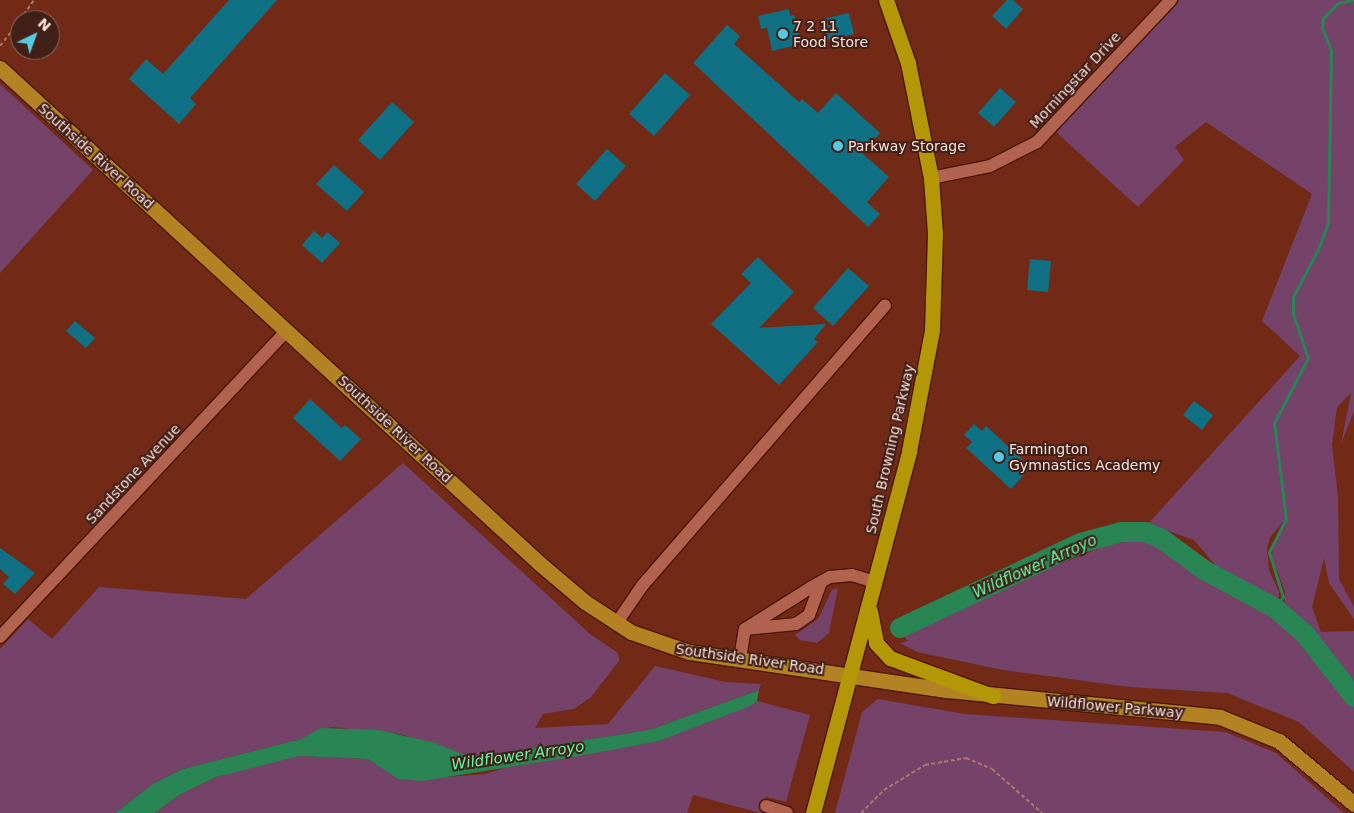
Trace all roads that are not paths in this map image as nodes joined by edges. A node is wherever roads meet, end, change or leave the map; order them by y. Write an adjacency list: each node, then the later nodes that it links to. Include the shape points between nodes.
1 (886, 0): 4 (highway, South Browning Parkway, via 914,87)
2 (1172, 0): 4 (street, Morningstar Drive, via 1037,142 990,166)
3 (0, 68): 6 (main road, Southside River Road)
4 (931, 178): 8 (highway, South Browning Parkway, via 935,241 932,330 921,402)
5 (885, 306): 10 (street, via 642,586)
6 (286, 330): 10 (main road, Southside River Road, via 540,563); 12 (street, Sandstone Avenue)
7 (821, 582): 8 (street, via 830,576 852,575); 11 (street); 11 (street, via 809,616 796,624)
8 (875, 582): 9 (highway, South Browning Parkway)
9 (870, 600): 14 (highway, South Browning Parkway); 15 (highway, via 876,643 890,658)
10 (616, 624): 13 (main road, Southside River Road, via 671,647)
11 (746, 629): 13 (street)
12 (0, 637)
13 (740, 659): 14 (main road, Southside River Road)
14 (849, 674): 15 (main road, Wildflower Parkway); 19 (highway, South Browning Parkway)
15 (993, 696): 16 (main road, Wildflower Parkway, via 1167,711 1242,724 1279,741)
16 (1354, 804)
17 (766, 806): 18 (street)
18 (787, 813)
19 (813, 813)

